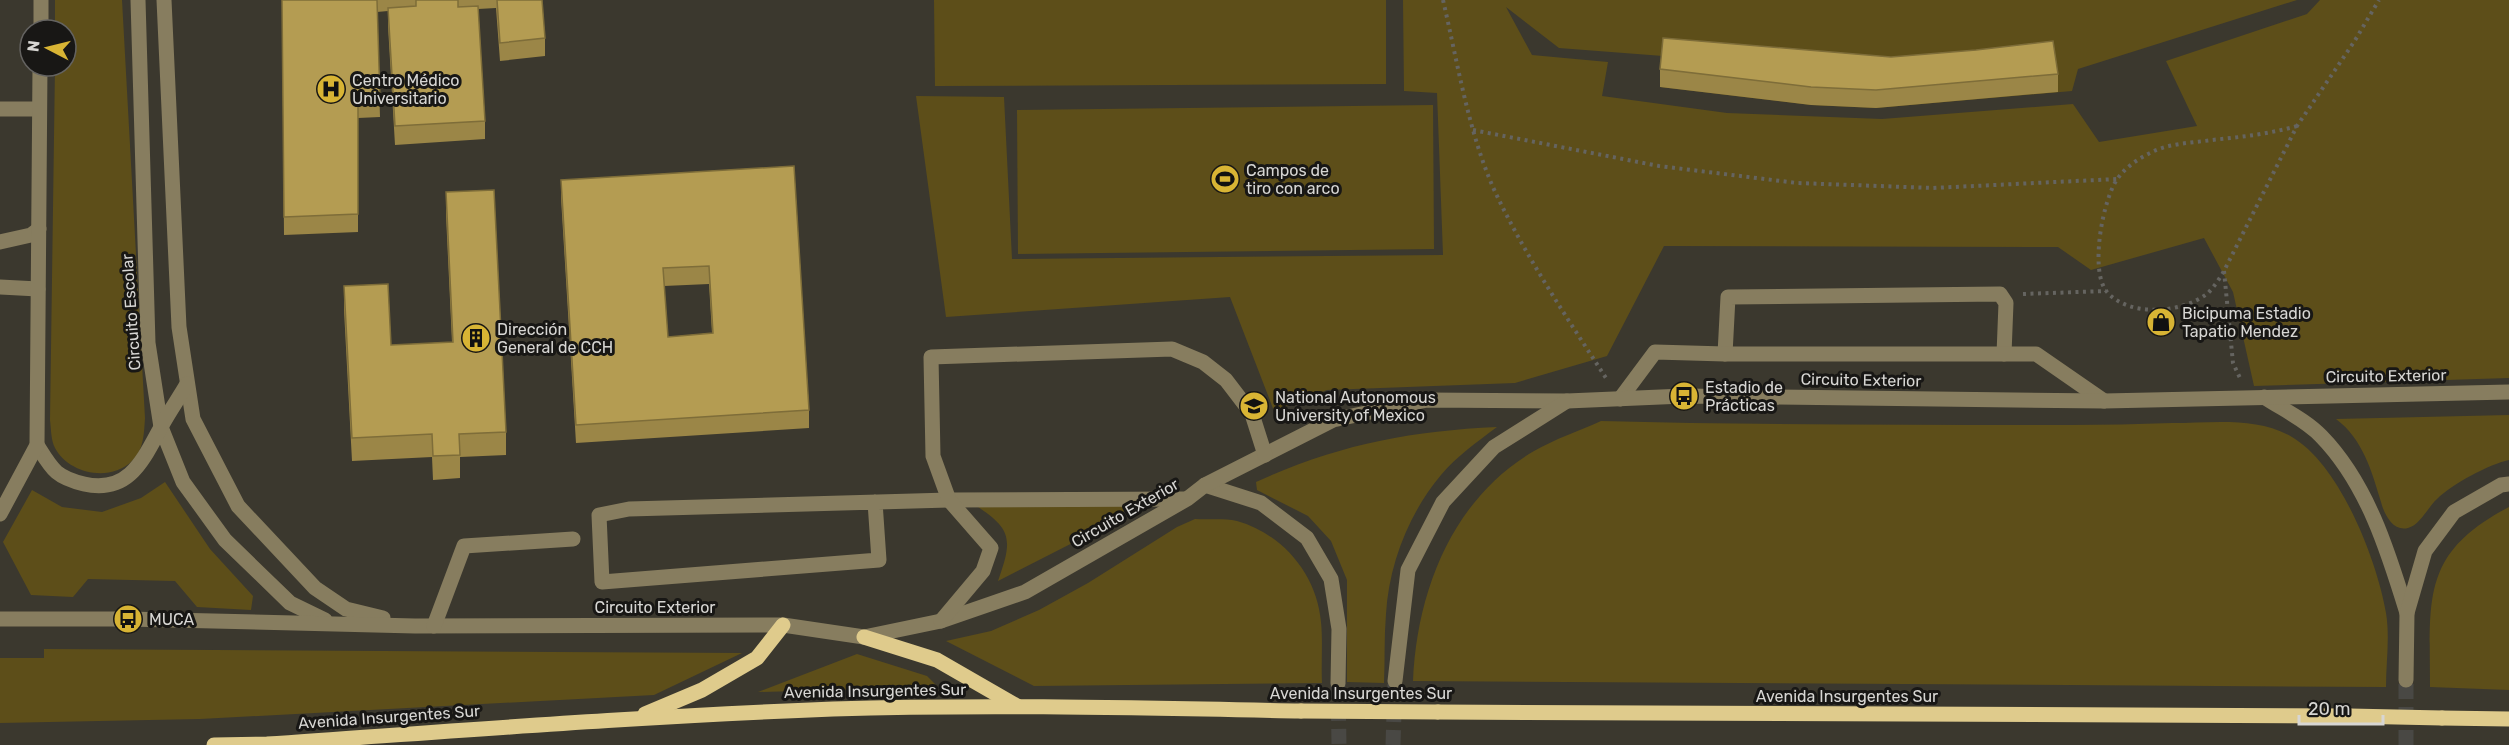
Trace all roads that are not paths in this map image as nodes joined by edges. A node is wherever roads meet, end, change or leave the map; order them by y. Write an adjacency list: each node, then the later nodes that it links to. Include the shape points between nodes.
1 (41, 0): 4 (street)
2 (138, 0): 20 (street, Circuito Escolar, via 148,343)
3 (164, 0): 14 (street, via 179,327)
4 (41, 18)
5 (40, 78): 7 (street)
6 (0, 109): 7 (street)
7 (39, 109): 8 (street)
8 (39, 229): 9 (street, via 31,235); 11 (street)
9 (0, 242)
10 (0, 287): 11 (street)
11 (38, 289): 21 (street)
12 (1725, 354): 13 (street); 13 (street, via 1728,297 2000,294 2006,303); 17 (street, via 1654,352)
13 (2004, 354): 19 (street, via 2036,354)
14 (187, 384): 20 (street); 35 (street, via 193,419 238,506 315,588 346,609)
15 (2509, 392): 16 (street, Circuito Exterior)
16 (2264, 397): 19 (street, Circuito Exterior); 30 (street, via 2320,434 2344,463 2388,552)
17 (1620, 399): 18 (street, Circuito Exterior); 19 (street, Circuito Exterior, via 1684,396)
18 (1567, 401): 22 (street, Circuito Exterior, via 1427,400 1333,420); 39 (street, via 1494,447 1443,502 1408,570)
19 (2104, 401)
20 (161, 427): 21 (street, via 150,450 130,476 111,485 71,481 54,472); 33 (street, Circuito Escolar, via 183,482 225,540 290,603)
21 (37, 445): 28 (street)
22 (1265, 455): 24 (street, Circuito Exterior); 26 (street, via 1252,414 1226,380 1203,362 1172,350 932,357 933,456)
23 (2509, 484): 30 (street, via 2454,512 2425,551)
24 (1206, 485): 25 (street, Circuito Exterior); 40 (street, via 1261,503 1306,538 1331,579 1339,629)
25 (1187, 499): 26 (street); 32 (street, Circuito Exterior, via 1025,592)
26 (949, 500): 27 (street); 32 (street, via 991,548 983,571)
27 (875, 502): 27 (street, via 629,509 599,515 602,582 879,560)
28 (0, 514)
29 (573, 539): 36 (street, via 464,546)
30 (2407, 613): 38 (street)
31 (0, 619): 33 (street, Circuito Exterior)
32 (941, 621): 37 (street, Circuito Exterior)
33 (331, 623): 35 (street, Circuito Exterior)
34 (783, 624): 36 (street, Circuito Exterior); 37 (street, Circuito Exterior); 42 (main road, via 757,658 702,690)
35 (415, 626): 36 (street, Circuito Exterior)
36 (434, 626)
37 (864, 637): 41 (main road, via 937,660)
38 (2406, 680)
39 (1395, 681)
40 (1338, 683)
41 (1017, 706): 42 (main road, Avenida Insurgentes Sur); 43 (main road, Avenida Insurgentes Sur, bridge)
42 (635, 718): 44 (main road, Avenida Insurgentes Sur)
43 (2509, 719)
44 (214, 745)

